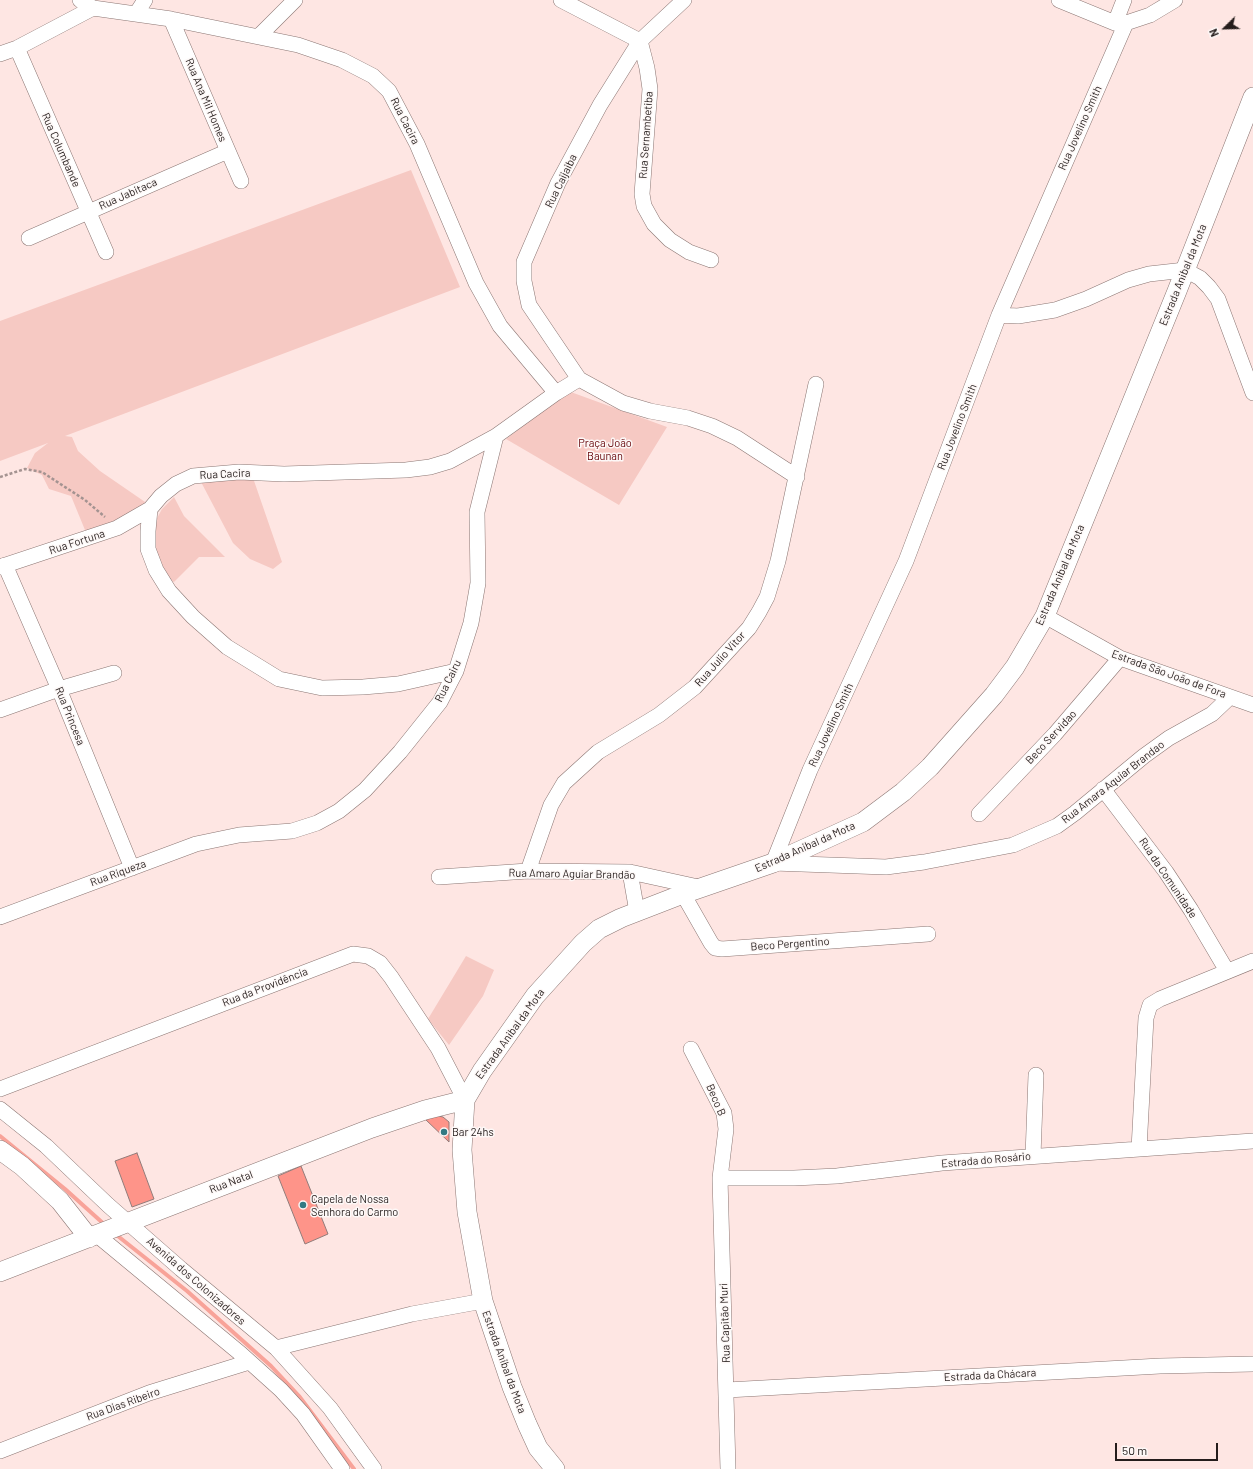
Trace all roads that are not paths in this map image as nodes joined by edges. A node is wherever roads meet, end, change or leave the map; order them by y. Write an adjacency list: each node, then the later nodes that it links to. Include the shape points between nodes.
1 (80, 0): 9 (street, Rua Cacira)
2 (145, 0): 10 (street)
3 (296, 0): 13 (street)
4 (561, 0): 14 (street)
5 (684, 0): 14 (street, Rua Caijaiba)
6 (1059, 0): 12 (street)
7 (1124, 0): 12 (street, Rua Jovelino Smith)
8 (1175, 0): 12 (street, via 1150,15)
9 (93, 8): 10 (street, Rua Cacira); 15 (street)
10 (136, 14): 11 (street, Rua Cacira)
11 (171, 19): 13 (street, Rua Cacira); 18 (street, Rua Ana Mil Homes)
12 (1121, 23): 25 (street, Rua Jovelino Smith)
13 (259, 36): 28 (street, Rua Cacira, via 298,45 342,60 373,76 389,90 417,144 476,283 500,326)
14 (640, 42): 23 (street, Rua Sernambetiba, via 650,89 642,194 644,206 654,224 670,240 689,252); 26 (street, Rua Caijaiba, via 600,105 558,183 524,262 524,281 529,305)
15 (17, 48): 16 (street); 20 (street, Rua Columbande)
16 (0, 54)
17 (1253, 97): 24 (street, Estrada Anibal da Mota)
18 (228, 151): 19 (street, Rua Ana Mil Homes); 20 (street, Rua Jabitaca)
19 (242, 181)
20 (88, 212): 21 (street, Rua Jabitaca); 22 (street, Rua Columbande)
21 (29, 238)
22 (106, 252)
23 (711, 260)
24 (1185, 270): 25 (street, via 1149,274 1128,280 1055,310 1018,316); 29 (street, via 1200,278 1218,299); 34 (street, Estrada Anibal da Mota)
25 (999, 315): 45 (street, Rua Jovelino Smith, via 906,561 810,770)
26 (579, 379): 28 (street, Rua Cacira); 31 (street, via 623,403 712,426 736,438)
27 (816, 384): 31 (street, Rua Julio Vitor)
28 (556, 393): 30 (street, Rua Cacira)
29 (1253, 393)
30 (496, 436): 32 (street, Rua Cacira, via 450,461 418,469 284,474 239,472 193,476 176,484); 36 (street, Rua Cairu, via 477,512 478,583 471,623)
31 (797, 477): 47 (street, Rua Julio Vitor, via 767,597 749,628 695,688 659,715 598,752 564,784 551,805)
32 (150, 509): 33 (street, Rua Fortuna, via 117,528); 36 (street, via 148,550 169,591 193,617 227,647 279,679 322,688 363,687 398,684)
33 (2, 566): 38 (street, Rua Princesa)
34 (1045, 616): 35 (street, Estrada São João de Fora); 45 (street, Estrada Anibal da Mota, via 1015,666 994,694 930,767 903,792 863,822)
35 (1120, 658): 39 (street, Estrada São João de Fora); 43 (street, Beco Servidao, via 1065,723)
36 (456, 671): 44 (street, Rua Cairu, via 440,702 400,752 365,790 339,811 317,823 292,831)
37 (114, 673): 38 (street)
38 (59, 689): 41 (street); 46 (street, Rua Princesa)
39 (1230, 697): 40 (street, Estrada São João de Fora); 42 (street, Rua Amara Aquiar Brandao, via 1212,714 1169,738)
40 (1253, 705)
41 (0, 710)
42 (1103, 789): 45 (street, Rua Amara Aquiar Brandao, via 1057,826 1013,845 886,867); 56 (street, Rua da Comunidade, via 1170,878)
43 (979, 814)
44 (239, 835): 46 (street, Rua Riqueza, via 196,844)
45 (774, 864): 50 (street, Estrada Anibal da Mota)
46 (132, 868): 53 (street, Rua Riqueza)
47 (528, 871): 48 (street, Rua Amaro Aguiar Brandão); 49 (street, Rua Amaro Aguiar Brandão)
48 (630, 872): 50 (street, Rua Amaro Aguiar Brandão); 52 (street)
49 (439, 877)
50 (703, 888): 51 (street, Estrada Anibal da Mota)
51 (683, 894): 52 (street, Estrada Anibal da Mota); 54 (street, Beco Pergentino, via 715,948)
52 (637, 912): 60 (street, Estrada Anibal da Mota, via 599,929 583,943 535,996)
53 (0, 917)
54 (928, 934)
55 (1253, 961): 56 (street)
56 (1227, 971): 63 (street, via 1150,1005 1146,1018)
57 (692, 1049): 66 (street, Beco B, via 724,1114 726,1129)
58 (1036, 1075): 65 (street)
59 (0, 1089): 60 (street, Rua da Providência, via 354,954 368,956 380,963 391,977 438,1048)
60 (465, 1100): 67 (street, Rua Natal, via 372,1128); 70 (street, Estrada Anibal da Mota, via 462,1150 468,1212)
61 (0, 1109): 67 (street, Avenida dos Colonizadores, via 46,1146)
62 (1253, 1141): 63 (street, Estrada do Rosário)
63 (1139, 1149): 65 (street, Estrada do Rosário)
64 (0, 1150): 68 (street, via 22,1166)
65 (1033, 1156): 66 (street, Estrada do Rosário, via 942,1163 837,1176)
66 (720, 1178): 74 (street, Rua Capitão Muri)
67 (124, 1224): 68 (street, Rua Natal); 71 (street, Avenida dos Colonizadores)
68 (96, 1235): 69 (street, Rua Natal); 72 (street)
69 (0, 1272)
70 (482, 1301): 71 (street, via 412,1314); 78 (street, Estrada Anibal da Mota, via 527,1424 538,1448)
71 (276, 1348): 77 (street, Avenida dos Colonizadores, via 330,1408)
72 (249, 1362): 75 (street, Rua Dias Ribeiro, via 149,1393); 76 (street, via 281,1390 303,1414)
73 (1253, 1364): 74 (street, Estrada da Chácara, via 1160,1366)
74 (727, 1390): 79 (street, Rua Capitão Muri)
75 (0, 1451)
76 (342, 1469)
77 (374, 1469)
78 (555, 1469)
79 (728, 1469)

